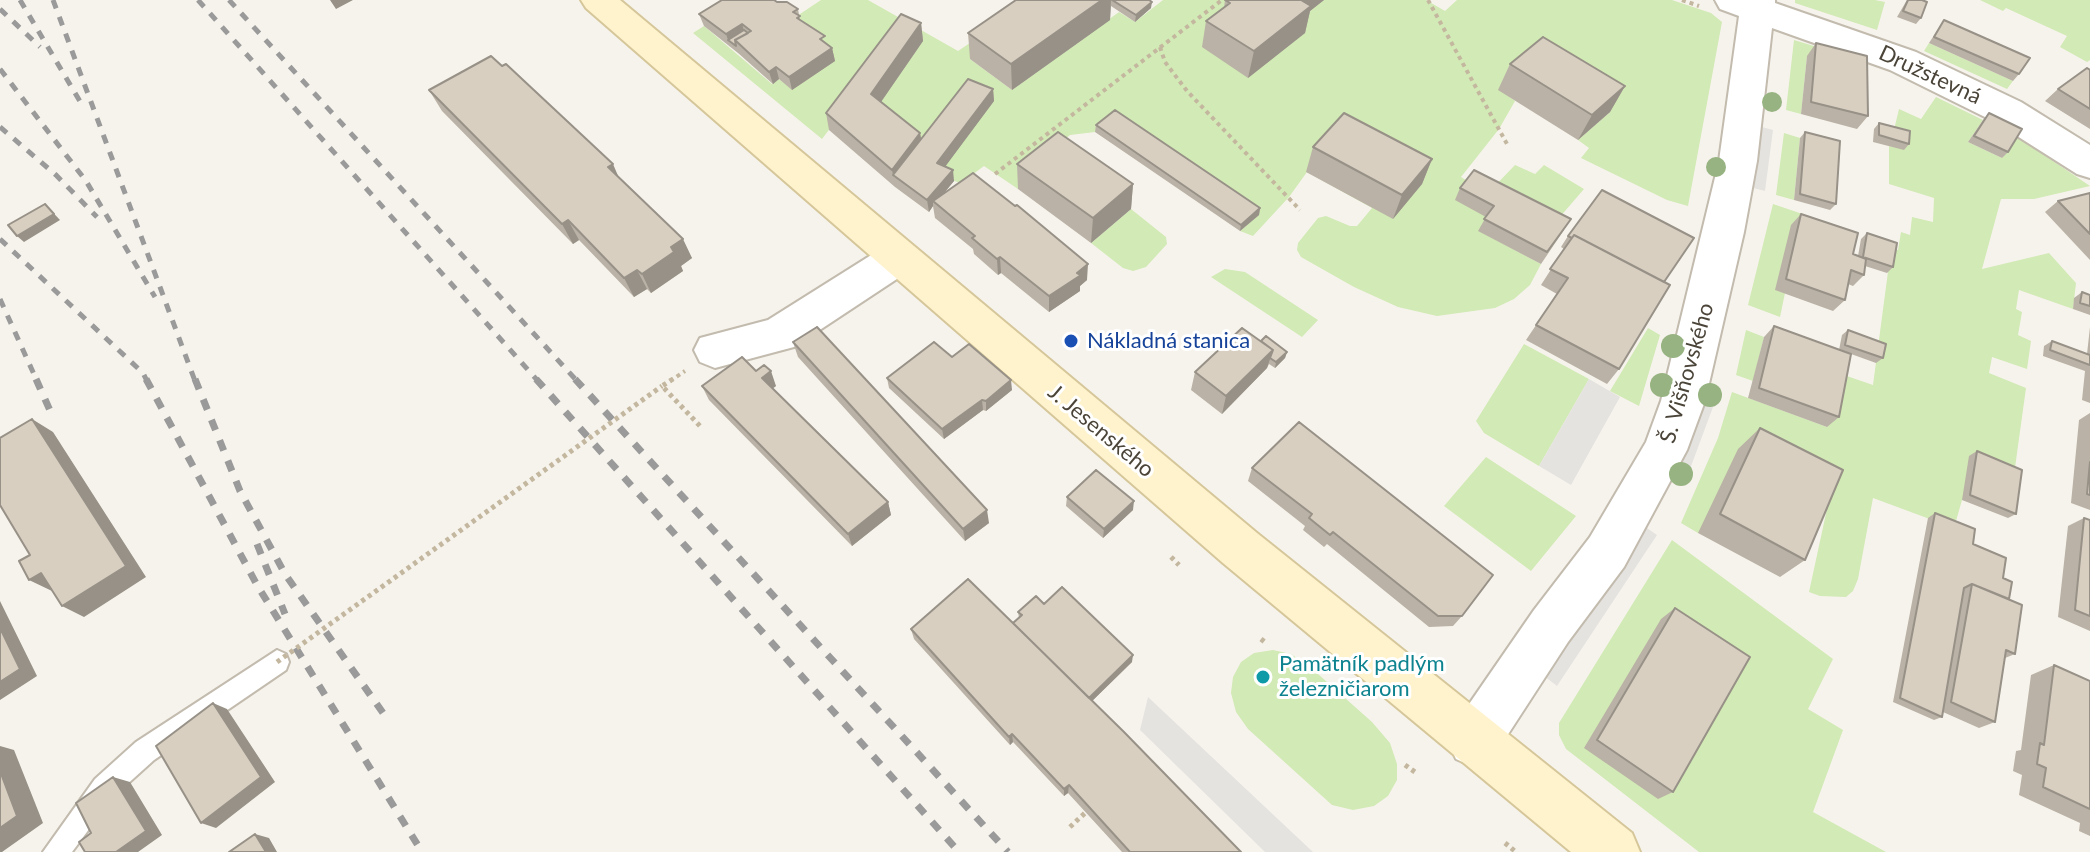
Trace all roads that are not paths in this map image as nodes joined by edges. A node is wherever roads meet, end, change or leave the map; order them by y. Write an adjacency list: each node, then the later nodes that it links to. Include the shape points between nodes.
1 (598, 0): 4 (street, J. Jesenského)
2 (1749, 3): 3 (street, Družstevná, via 1948,82 2035,127); 7 (street, Š. Višňovského, via 1738,161 1683,401 1665,450 1607,552)
3 (2090, 164)
4 (898, 258): 5 (street, via 779,335); 7 (street, J. Jesenského)
5 (715, 350)
6 (277, 662): 8 (lane, via 145,751 104,788)
7 (1474, 741): 9 (street, J. Jesenského)
8 (56, 852)
9 (1613, 852)

